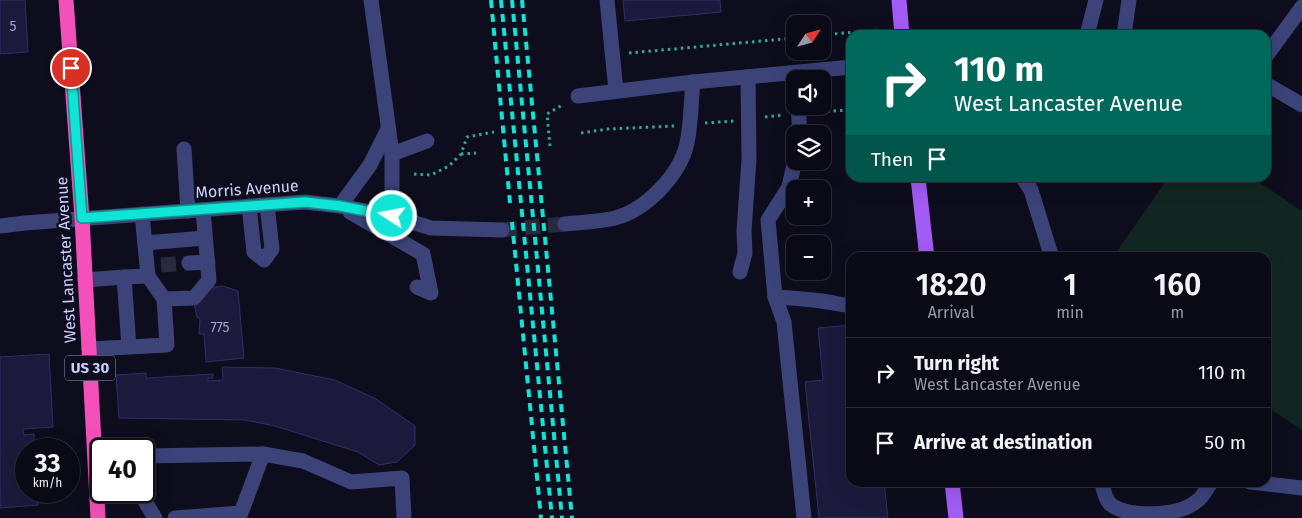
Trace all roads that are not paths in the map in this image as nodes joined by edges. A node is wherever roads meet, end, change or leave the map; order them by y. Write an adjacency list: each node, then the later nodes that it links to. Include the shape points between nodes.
1 (66, 0): 34 (highway, West Lancaster Avenue / US 30)
2 (371, 0): 21 (street)
3 (607, 0): 18 (street)
4 (899, 0): 8 (main road)
5 (1096, 0): 9 (street)
6 (1129, 0): 10 (street)
7 (1302, 6): 11 (street)
8 (902, 30)
9 (1088, 30)
10 (1125, 30)
11 (1271, 49)
12 (846, 68): 13 (street)
13 (831, 70)
14 (786, 76): 15 (street)
15 (748, 77): 16 (street); 45 (street, via 749,159 745,253)
16 (693, 82): 18 (street); 35 (street, via 687,145 668,181 654,197 616,218)
17 (1271, 87): 20 (street)
18 (616, 91): 19 (street)
19 (578, 96)
20 (1302, 105)
21 (388, 129): 24 (street); 30 (street, via 370,165)
22 (427, 141): 24 (street)
23 (184, 149): 31 (street)
24 (392, 154): 33 (street)
25 (793, 170): 49 (street, via 789,187 768,220)
26 (918, 182): 40 (main road)
27 (1026, 182): 41 (street)
28 (267, 205): 29 (street, Morris Avenue); 29 (street, via 272,249 264,260 254,252); 30 (street, Morris Avenue, via 305,202)
29 (249, 206): 31 (street, Morris Avenue)
30 (340, 206): 33 (street, Morris Avenue); 48 (street, via 423,254 432,293)
31 (195, 210): 32 (street, Morris Avenue); 38 (street)
32 (142, 214): 34 (street, Morris Avenue); 39 (street)
33 (392, 216): 37 (street, Morris Avenue, via 431,228)
34 (82, 218): 36 (street, Morris Avenue); 47 (highway, West Lancaster Avenue / US 30)
35 (566, 224)
36 (0, 226)
37 (502, 230)
38 (205, 238): 39 (street); 42 (street)
39 (144, 243): 44 (street)
40 (926, 252)
41 (1050, 252)
42 (208, 262): 43 (street); 50 (street, via 209,280 194,298)
43 (189, 263)
44 (152, 269): 46 (street); 50 (street)
45 (740, 272)
46 (124, 277): 47 (street); 52 (street)
47 (85, 280): 53 (highway, West Lancaster Avenue / US 30)
48 (418, 287)
49 (775, 297): 51 (street); 68 (street, via 784,322)
50 (164, 299): 52 (street, via 167,345)
51 (846, 306)
52 (128, 347): 53 (street)
53 (89, 349): 54 (highway, West Lancaster Avenue / US 30)
54 (96, 438)
55 (263, 454): 56 (street); 66 (street, via 241,514); 67 (street, via 303,461 351,482 402,478)
56 (155, 459)
57 (1271, 484): 61 (street)
58 (953, 487): 69 (main road)
59 (1104, 487): 60 (street, via 1111,505 1128,516 1147,518 1176,513 1198,501)
60 (1208, 487)
61 (1302, 488)
62 (98, 503): 64 (highway, West Lancaster Avenue / US 30)
63 (146, 503): 65 (street)
64 (98, 518)
65 (155, 518)
66 (175, 518)
67 (404, 518)
68 (804, 518)
69 (956, 518)

